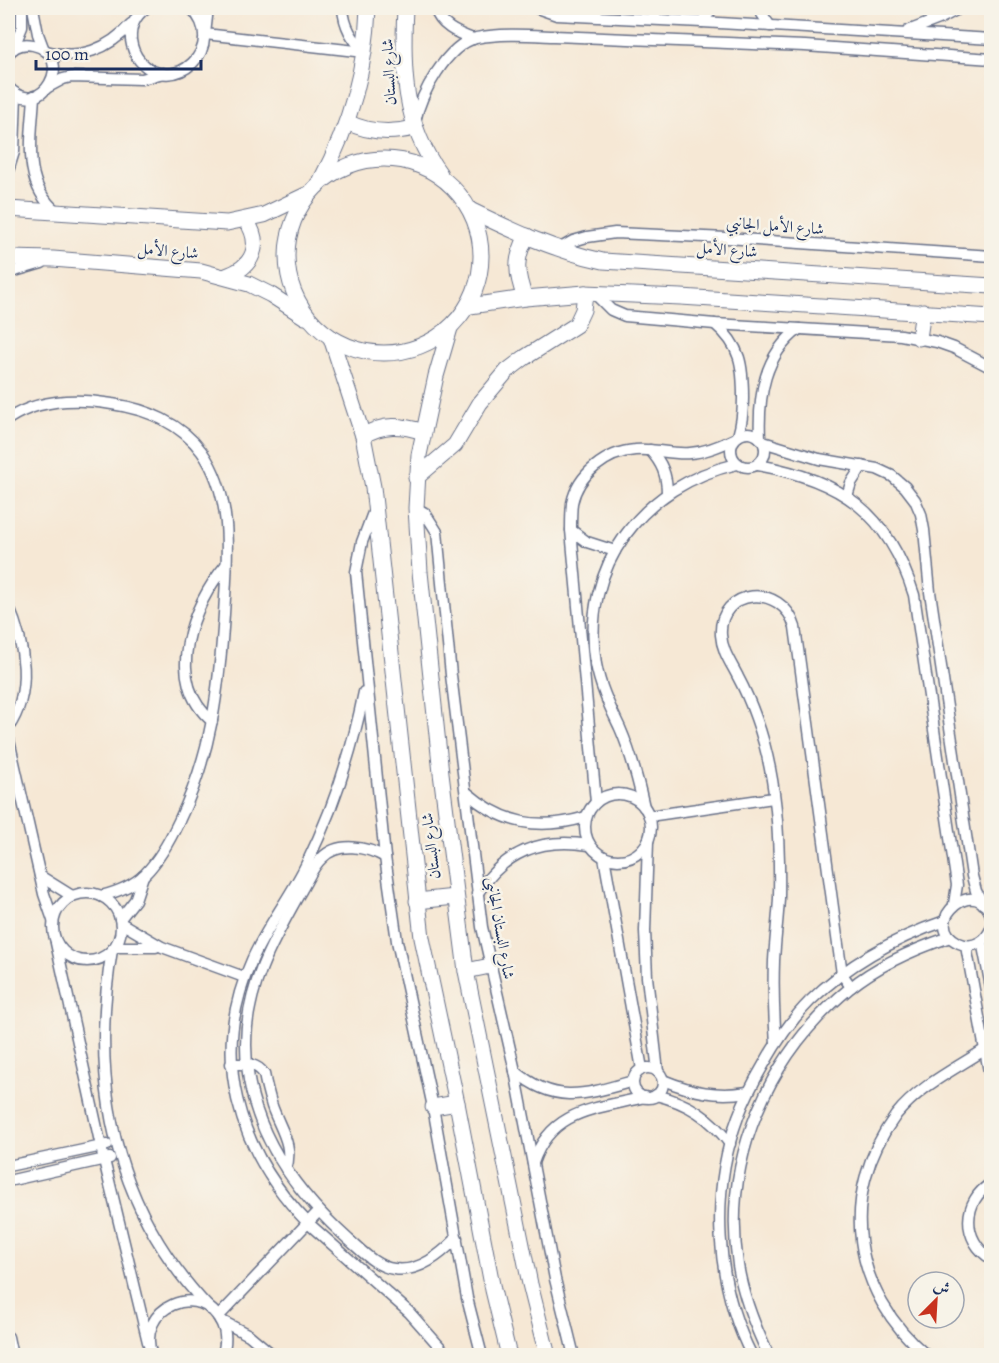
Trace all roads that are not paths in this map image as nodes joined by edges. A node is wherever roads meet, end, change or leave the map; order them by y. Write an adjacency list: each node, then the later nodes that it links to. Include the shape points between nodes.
1 (22, 8): 22 (street, via 22,27)
2 (33, 8): 21 (street)
3 (146, 8): 14 (street)
4 (190, 8): 18 (street, via 203,24)
5 (208, 8): 18 (street)
6 (343, 8): 23 (street, via 352,39)
7 (368, 8): 23 (main road, شارع البستان)
8 (405, 8): 30 (main road, شارع البستان, via 406,83)
9 (435, 8): 19 (street, via 448,27)
10 (537, 8): 15 (street, via 557,15)
11 (713, 8): 15 (street)
12 (758, 8): 16 (street)
13 (960, 8): 17 (street)
14 (134, 22): 21 (street, via 105,46 88,53 66,55); 25 (street, via 131,44 135,54 152,70)
15 (702, 22): 16 (street)
16 (770, 26): 17 (street)
17 (903, 33): 20 (street)
18 (205, 34): 23 (street); 25 (street, via 200,55 193,64 184,70)
19 (473, 39): 24 (street, via 554,36 806,46); 30 (street, via 445,62 430,81)
20 (992, 39)
21 (45, 50): 22 (street, via 29,44); 26 (street, via 54,65)
22 (10, 51)
23 (365, 52): 29 (main road, شارع البستان)
24 (992, 59)
25 (163, 73): 26 (street, via 142,79 71,77)
26 (48, 87): 28 (street)
27 (12, 90): 28 (street, via 22,96); 31 (street, via 14,152)
28 (34, 96): 37 (street, via 32,170 40,194)
29 (347, 122): 30 (main road, via 380,132); 32 (main road, شارع البستان)
30 (414, 128): 33 (main road, شارع البستان, via 432,163)
31 (8, 171)
32 (320, 182): 33 (main road, via 353,163 391,159 428,169); 34 (main road)
33 (457, 192): 36 (main road)
34 (309, 193): 38 (main road, شارع الأمل, via 280,209); 52 (main road, via 288,235 286,259 299,304)
35 (8, 209): 37 (main road, شارع الأمل)
36 (470, 210): 39 (main road, شارع الأمل); 49 (main road, via 479,232 482,256)
37 (57, 212): 38 (main road, شارع الأمل, via 227,223)
38 (246, 220): 45 (main road, via 254,238 251,258 237,272)
39 (527, 236): 40 (main road, شارع الأمل); 48 (main road, via 517,263)
40 (559, 249): 41 (street, شارع الأمل الجانبي, via 587,237 615,233); 46 (main road, شارع الأمل, via 603,261)
41 (992, 256)
42 (8, 258): 43 (main road, شارع الأمل)
43 (53, 259): 44 (street); 45 (main road, شارع الأمل)
44 (8, 273)
45 (226, 276): 52 (main road, شارع الأمل, via 272,295)
46 (992, 286)
47 (590, 293): 48 (main road); 50 (main road); 53 (street, via 625,316); 68 (main road, via 576,325 507,371 480,403 455,445)
48 (525, 298): 49 (main road)
49 (470, 306): 54 (main road)
50 (923, 311): 51 (main road); 57 (main road)
51 (992, 317)
52 (313, 323): 56 (main road)
53 (716, 324): 55 (street); 62 (street, via 730,339 743,369 742,417)
54 (450, 328): 56 (main road, via 423,346 392,353 360,351); 60 (main road, شارع البستان)
55 (799, 329): 57 (street); 63 (street, via 781,344 769,365 762,394)
56 (331, 338): 61 (main road, شارع البستان)
57 (919, 338): 58 (street, via 954,348)
58 (992, 368)
59 (8, 419): 75 (street, via 41,404 88,401 132,408 170,423 197,446 214,475 226,521)
60 (424, 432): 61 (main road, via 388,426); 68 (main road, شارع البستان)
61 (363, 436): 71 (main road, شارع البستان)
62 (736, 437): 63 (street, via 749,432); 64 (street, via 693,453); 65 (street, via 730,449)
63 (762, 440): 66 (street, via 765,452); 67 (street, via 819,459)
64 (650, 450): 69 (street, via 662,465); 73 (street, via 621,452 596,465 585,476 572,502)
65 (737, 464): 66 (street, via 749,468); 69 (street, via 700,475)
66 (758, 465): 70 (street, via 810,478)
67 (862, 466): 70 (street); 76 (street, via 892,476 915,500 921,514)
68 (416, 478): 72 (main road, شارع البستان)
69 (667, 493): 74 (street, via 642,515)
70 (847, 496): 77 (street, via 880,526)
71 (376, 507): 79 (street, via 362,542 357,572); 98 (main road, شارع البستان)
72 (416, 508): 83 (street, شارع البستان الجانبى, via 425,513 437,532); 97 (main road, شارع البستان)
73 (571, 530): 74 (street, via 587,542); 85 (street)
74 (615, 551): 86 (street, via 598,598 594,647 600,680 628,750)
75 (226, 564): 80 (street); 80 (street, via 201,601 187,655 191,694)
76 (927, 564): 77 (street); 100 (street, via 972,876)
77 (907, 572): 99 (street, via 914,595 957,885)
78 (8, 606): 81 (street, via 21,651 24,687 20,706)
79 (367, 680): 90 (street); 114 (street, via 350,752 319,836)
80 (212, 721): 93 (street, via 205,755 186,806 161,854)
81 (8, 728)
82 (8, 736): 92 (street)
83 (466, 792): 87 (street, via 496,814 531,824 568,823); 94 (street, شارع البستان الجانبى)
84 (773, 798): 86 (street); 113 (street, via 763,740 726,655 721,632 722,622 733,605 755,596 777,601 792,616 795,627); 117 (street, via 779,879 773,980)
85 (596, 802): 86 (street, via 621,794 634,798); 87 (street)
86 (646, 812): 88 (street, via 651,825)
87 (586, 817): 89 (street)
88 (648, 841): 91 (street, via 639,853 626,859); 123 (street, via 646,943)
89 (589, 845): 91 (street); 94 (street, via 557,842 525,850 497,868)
90 (385, 857): 120 (street, via 350,847 329,852 317,864 258,973 248,1014); 130 (street, via 397,941)
91 (604, 857): 121 (street)
92 (40, 876): 95 (street); 101 (street)
93 (143, 876): 96 (street); 102 (street, via 135,900)
94 (477, 894): 111 (street, شارع البستان الجانبى)
95 (72, 896): 96 (street); 101 (street, via 60,906)
96 (101, 896): 102 (street, via 113,905)
97 (455, 897): 98 (main road); 112 (main road, شارع البستان)
98 (417, 901): 129 (main road, شارع البستان, via 429,978)
99 (954, 904): 100 (street, via 965,899 977,901); 103 (street)
100 (988, 910)
101 (53, 920): 107 (street)
102 (121, 921): 109 (street); 110 (street)
103 (945, 921): 105 (street); 113 (street, via 891,943)
104 (992, 926): 106 (street)
105 (951, 937): 108 (street); 115 (street, via 909,952)
106 (982, 941): 108 (street); 116 (street)
107 (56, 943): 110 (street, via 69,957 78,960 97,960); 133 (street)
108 (966, 946): 118 (street)
109 (162, 947): 110 (street); 114 (street)
110 (114, 949): 131 (street, via 104,1005 103,1052)
111 (490, 966): 112 (main road); 122 (street, شارع البستان الجانبى)
112 (466, 970): 160 (main road, شارع البستان)
113 (842, 974): 115 (street); 117 (street, via 809,1002)
114 (244, 977): 119 (street, via 233,1017)
115 (851, 987): 144 (street, via 796,1042 765,1092 743,1152)
116 (992, 992)
117 (776, 1043): 126 (street)
118 (984, 1050): 125 (street); 164 (street, via 923,1089 897,1114 865,1177 861,1247 871,1281 887,1313)
119 (231, 1064): 120 (street); 143 (street, via 240,1114 257,1154 280,1191)
120 (246, 1064): 138 (street, via 259,1119); 138 (street, via 257,1066 264,1074 288,1143)
121 (642, 1069): 123 (street, via 650,1068); 124 (street)
122 (515, 1071): 124 (street, via 541,1089 573,1096); 136 (street, شارع البستان الجانبى)
123 (660, 1076): 126 (street, via 679,1087 713,1095); 127 (street, via 661,1091)
124 (633, 1081): 128 (street, via 636,1092)
125 (992, 1088)
126 (748, 1092): 132 (street)
127 (656, 1095): 128 (street); 132 (street, via 691,1107)
128 (645, 1098): 136 (street, via 566,1118 544,1137)
129 (458, 1103): 130 (main road); 159 (main road, شارع البستان)
130 (433, 1107): 146 (street)
131 (116, 1143): 133 (street); 134 (street)
132 (730, 1144): 145 (street, via 722,1194)
133 (101, 1147): 135 (street); 137 (street)
134 (119, 1156): 135 (street); 148 (street, via 155,1238)
135 (104, 1160): 140 (street); 151 (street)
136 (533, 1163): 161 (street, شارع البستان الجانبى)
137 (8, 1166)
138 (286, 1169): 142 (street)
139 (992, 1172): 141 (street)
140 (8, 1181)
141 (988, 1185): 147 (street, via 975,1198 968,1223 978,1248)
142 (318, 1212): 143 (street); 146 (street, via 370,1258 393,1269 418,1266)
143 (308, 1223): 149 (street); 157 (street, via 409,1312)
144 (735, 1234): 145 (street); 163 (street, via 746,1297)
145 (721, 1235): 162 (street, via 729,1293)
146 (457, 1238): 158 (street)
147 (992, 1258)
148 (210, 1309): 149 (street); 151 (street, via 190,1301 168,1306 153,1321)
149 (219, 1319): 152 (street, via 249,1335); 155 (street, via 225,1336)
150 (8, 1337): 153 (street)
151 (148, 1342): 154 (street)
152 (274, 1355): 156 (street)
153 (12, 1356)
154 (152, 1356)
155 (222, 1356)
156 (256, 1356)
157 (448, 1356)
158 (482, 1356)
159 (509, 1356)
160 (548, 1356)
161 (574, 1356)
162 (752, 1356)
163 (769, 1356)
164 (927, 1356)

